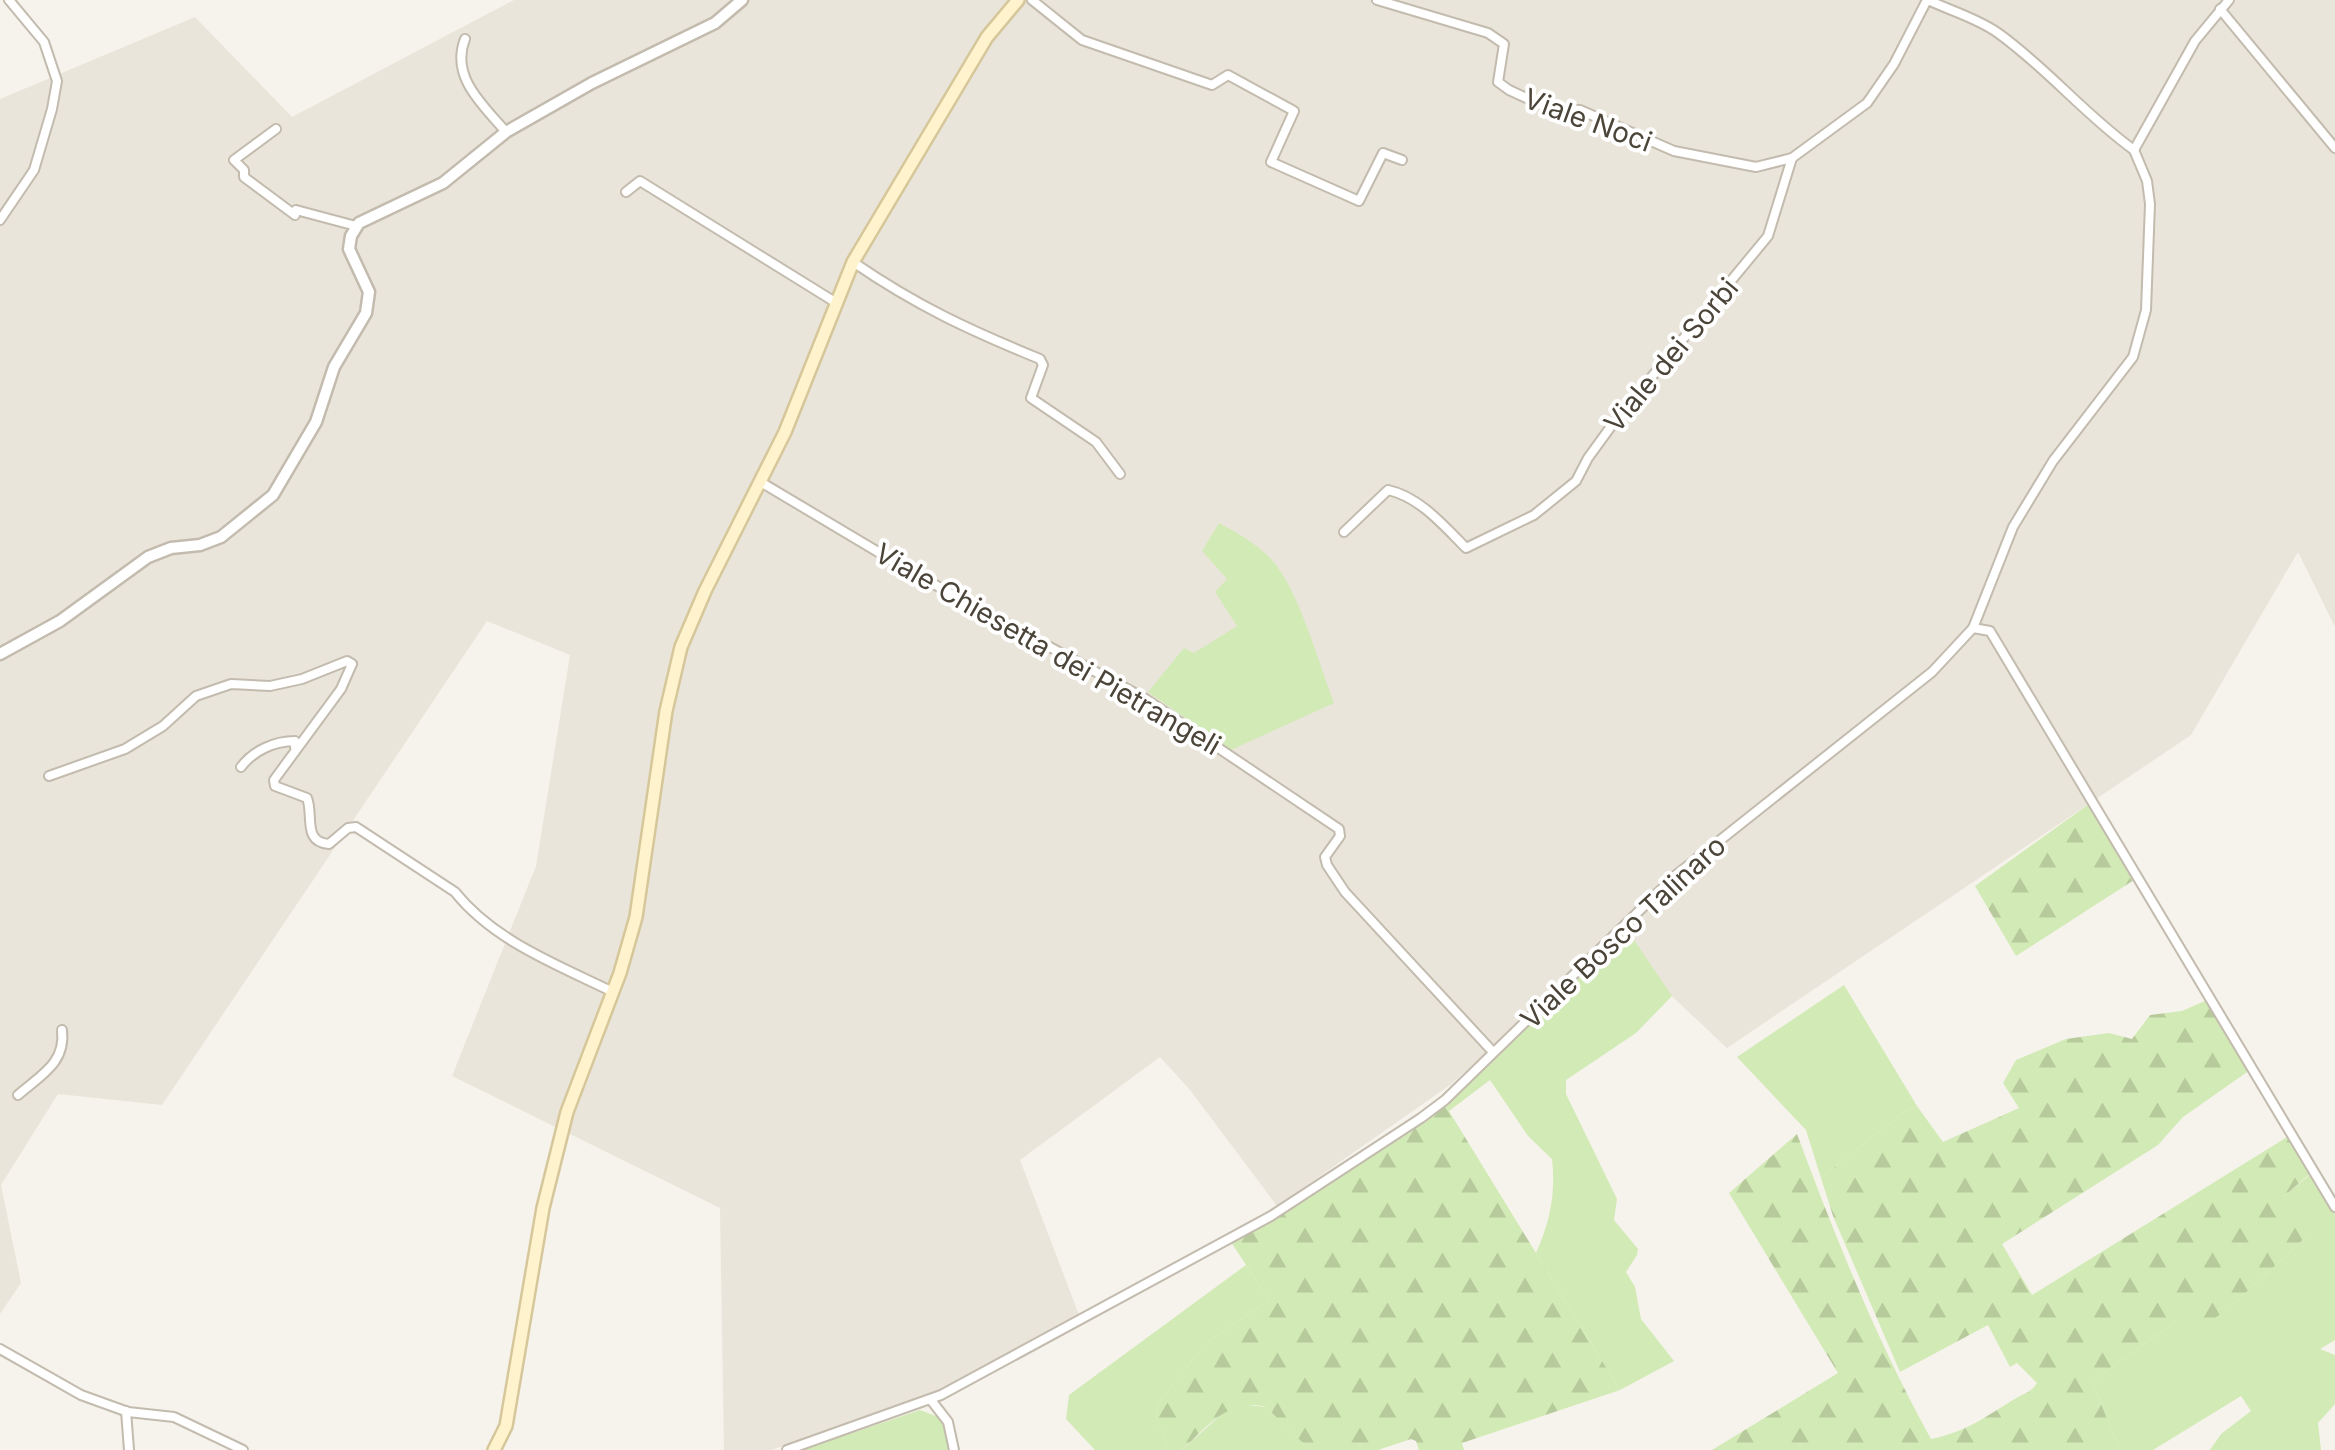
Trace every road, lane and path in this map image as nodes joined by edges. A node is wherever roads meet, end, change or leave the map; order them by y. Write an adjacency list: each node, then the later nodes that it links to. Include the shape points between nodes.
1 (8, 0): 17 (street, via 44,42 57,81 34,170)
2 (742, 0): 11 (street, via 715,23)
3 (1018, 0): 19 (main road, via 987,37)
4 (1032, 0): 15 (street, via 1082,40 1212,85 1228,75 1294,112 1272,162 1358,201 1383,153)
5 (1376, 0): 14 (street, Viale Noci, via 1488,33 1504,44 1498,82 1548,108 1580,110 1674,151 1756,167)
6 (1927, 0): 13 (street, via 1997,32); 14 (street, via 1867,103)
7 (2229, 0): 8 (street)
8 (2220, 9): 12 (street); 13 (street)
9 (465, 39): 11 (street, via 464,83)
10 (276, 128): 18 (street, via 234,160 244,176 295,214)
11 (506, 132): 18 (street, via 443,182)
12 (2335, 148)
13 (2134, 150): 24 (street, Viale Bosco Talinaro, via 2150,204 2146,310 2133,357 2053,461 2013,527)
14 (1792, 158): 23 (street, Viale dei Sorbi, via 1768,236 1612,425 1576,481 1534,515 1466,548 1436,518 1388,490)
15 (1402, 160)
16 (626, 192): 20 (street, via 640,181)
17 (0, 220)
18 (356, 226): 25 (street, via 349,248 368,292 366,312 273,496 222,537 148,557 60,621)
19 (853, 262): 20 (main road); 21 (street, via 908,300 1040,359 1031,398 1096,442)
20 (835, 302): 22 (main road, via 815,364)
21 (1120, 474)
22 (759, 481): 29 (main road, via 681,647 636,917); 31 (street, Viale Chiesetta dei Pietrangeli, via 1144,698 1339,829 1325,857 1344,892)
23 (1344, 532)
24 (1973, 628): 31 (street, Viale Bosco Talinaro, via 1932,672 1675,876); 33 (street, via 1990,631)
25 (0, 654)
26 (295, 748): 27 (street, via 295,741 286,741 250,754); 28 (street, via 352,664 270,686 230,684 196,696 126,749); 29 (street, via 274,786 308,798 310,830 320,844 356,827 455,892 506,936)
27 (241, 767)
28 (49, 776)
29 (612, 992): 39 (main road, via 567,1112 543,1208 506,1426)
30 (62, 1030): 32 (street, via 60,1056)
31 (1493, 1052): 35 (street, Viale Bosco Talinaro, via 1421,1118 1272,1216)
32 (18, 1095)
33 (2335, 1207)
34 (0, 1350): 36 (street, via 81,1395)
35 (931, 1400): 40 (street, Viale Bosco Talinaro); 41 (street, via 948,1422)
36 (126, 1411): 37 (street); 38 (street, via 174,1418)
37 (129, 1450)
38 (243, 1450)
39 (494, 1450)
40 (787, 1450)
41 (954, 1450)

